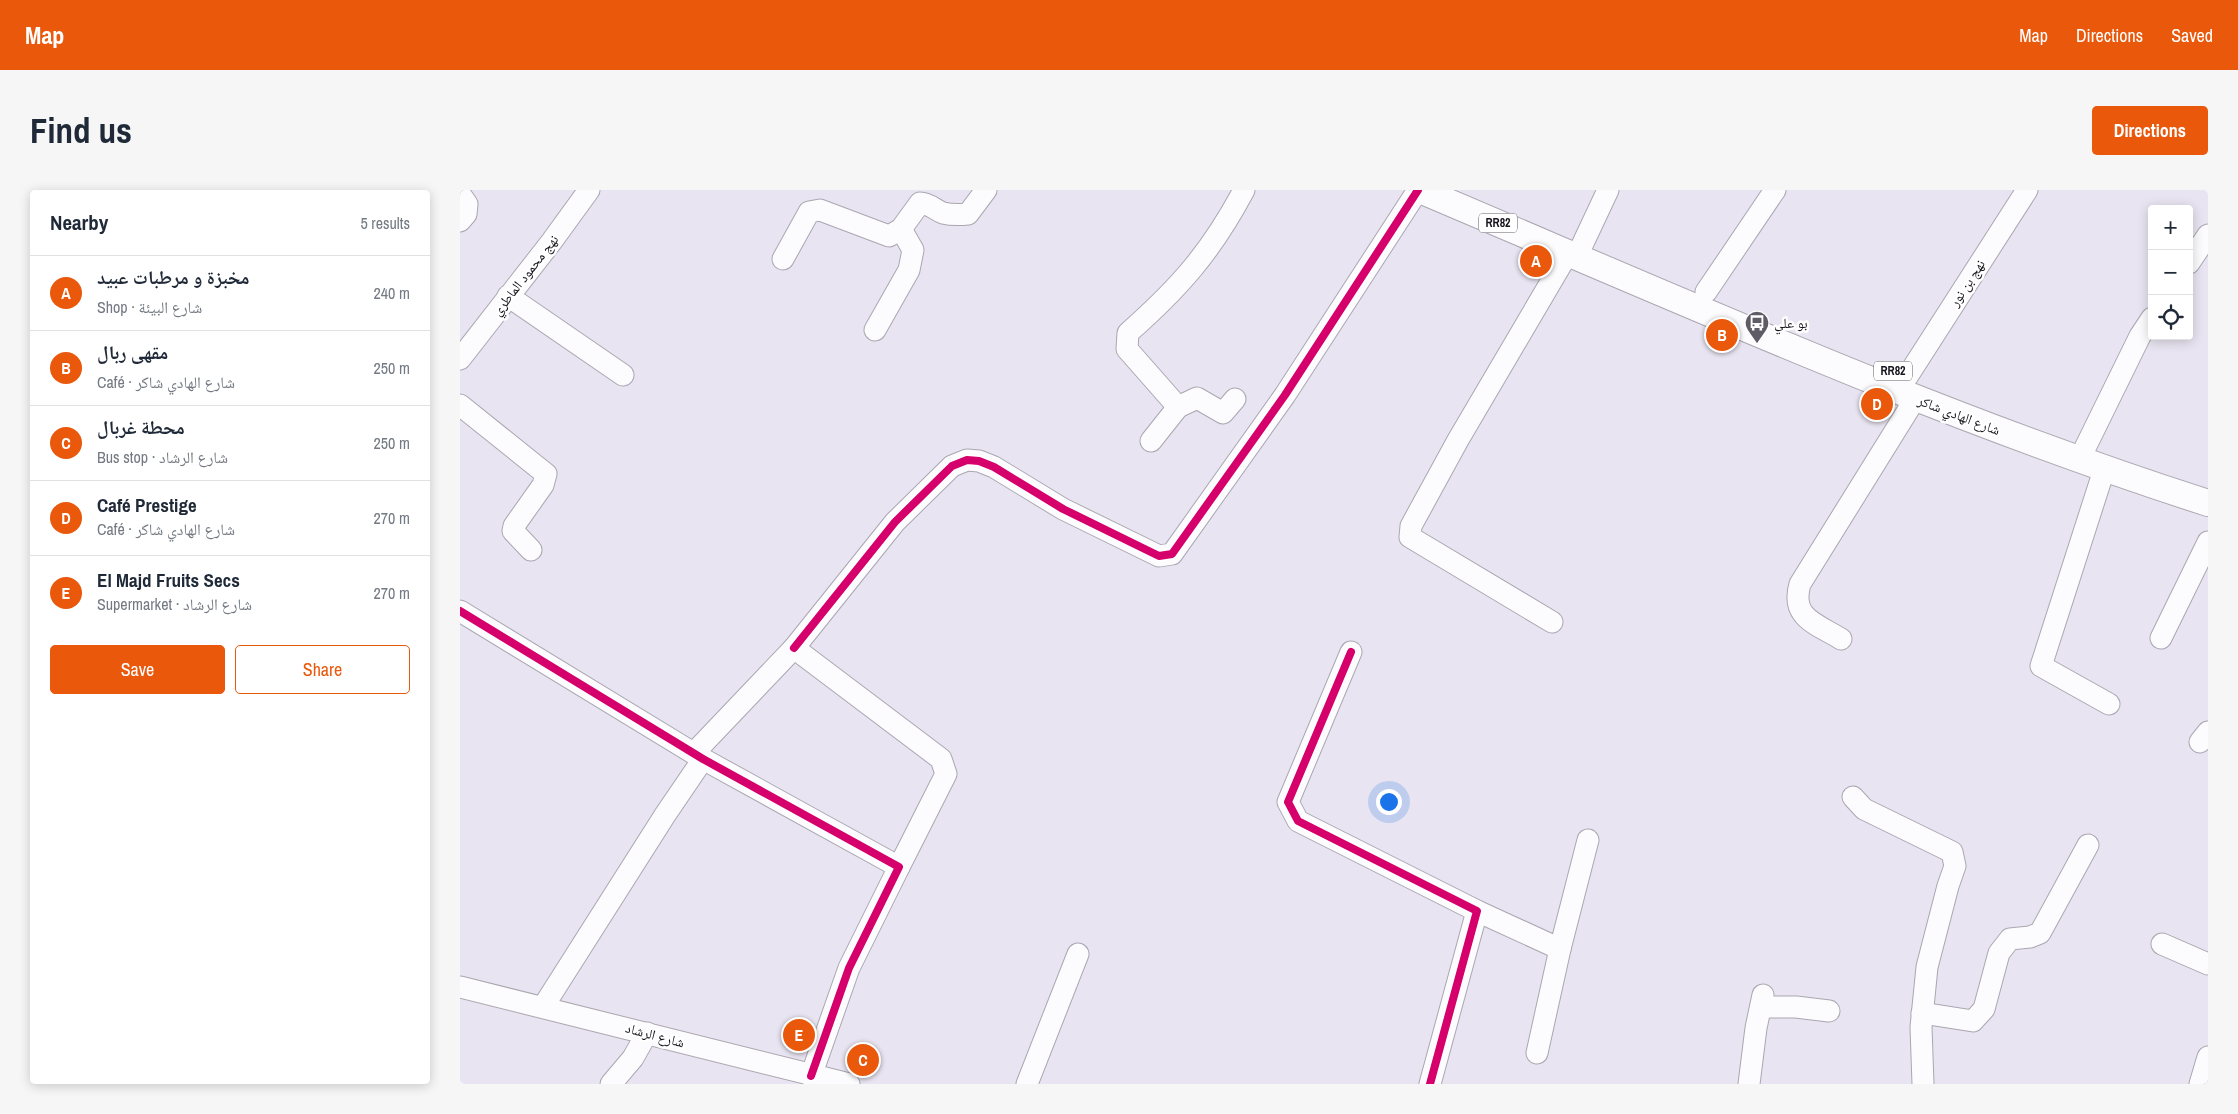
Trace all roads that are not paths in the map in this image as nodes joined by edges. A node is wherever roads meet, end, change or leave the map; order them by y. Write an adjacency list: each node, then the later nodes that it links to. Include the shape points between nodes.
1 (589, 190): 17 (street, نهج محمود الماطري)
2 (986, 190): 11 (street, via 968,214 955,216 925,203 920,204)
3 (1244, 190): 25 (street, via 1226,224 1198,264 1128,333 1127,349)
4 (1419, 190): 13 (main road, RR82); 37 (street, via 1285,395 1172,554 1159,556 1063,510 994,467 967,460 952,466 895,522)
5 (1460, 190): 13 (main road, RR82)
6 (1608, 190): 13 (street)
7 (1775, 190): 16 (street)
8 (2027, 190): 22 (street, نهج بن نور)
9 (460, 194): 10 (street, via 467,204 466,214)
10 (460, 221)
11 (900, 229): 15 (street, via 888,236 820,210 809,212); 19 (street, via 913,250 909,270)
12 (2208, 235): 14 (street)
13 (1576, 250): 16 (main road, شارع الهادي شاكر / RR82); 22 (main road, شارع الهادي شاكر / RR82); 34 (street, via 1458,440 1411,526 1410,538)
14 (2193, 257)
15 (783, 258)
16 (1706, 292): 22 (main road, شارع الهادي شاكر / RR82)
17 (508, 296): 20 (street, نهج محمود الماطري); 21 (street)
18 (2148, 324): 27 (street)
19 (875, 330)
20 (460, 360)
21 (623, 375)
22 (1907, 389): 27 (main road, شارع الهادي شاكر / RR82); 28 (main road, شارع الهادي شاكر / RR82); 36 (street, نهج بن نور, via 1797,592 1798,607 1804,616)
23 (1235, 399): 25 (street, via 1223,413 1197,398)
24 (460, 405): 32 (street, via 546,474 543,485 513,531)
25 (1178, 406): 26 (street)
26 (1151, 441)
27 (2085, 448): 28 (main road, شارع الهادي شاكر / RR82)
28 (2108, 463): 29 (main road, شارع الهادي شاكر / RR82); 30 (main road, شارع الهادي شاكر / RR82); 39 (street, via 2040,666)
29 (2208, 487)
30 (2208, 503)
31 (2208, 542): 35 (street)
32 (531, 550)
33 (460, 611): 40 (street)
34 (1552, 622)
35 (2161, 638)
36 (1841, 640)
37 (794, 648): 40 (street); 44 (street, via 941,759 946,774)
38 (1351, 652): 45 (street, via 1288,802 1298,821)
39 (2109, 704)
40 (699, 756): 44 (street); 51 (street)
41 (1853, 797): 53 (street, via 1864,809 1952,852 1955,866 1927,967)
42 (1588, 840): 47 (street)
43 (2088, 845): 53 (street, via 2040,933 2010,939 1999,953 1984,1009 1973,1021)
44 (899, 867): 57 (street, via 849,968)
45 (1477, 911): 47 (street); 61 (street)
46 (2162, 944): 49 (street)
47 (1560, 949): 55 (street)
48 (1078, 954): 60 (street)
49 (2208, 964)
50 (460, 987): 51 (street, شارع الرشاد)
51 (543, 1007): 54 (street, شارع الرشاد)
52 (1829, 1011): 62 (street, via 1762,1001)
53 (1922, 1012): 63 (street)
54 (647, 1033): 57 (street, شارع الرشاد); 58 (street, via 633,1058)
55 (1537, 1053)
56 (2208, 1057): 64 (street)
57 (811, 1076): 59 (street, شارع الرشاد)
58 (611, 1084)
59 (849, 1084)
60 (1027, 1084)
61 (1430, 1084)
62 (1748, 1084)
63 (1923, 1084)
64 (2200, 1084)

